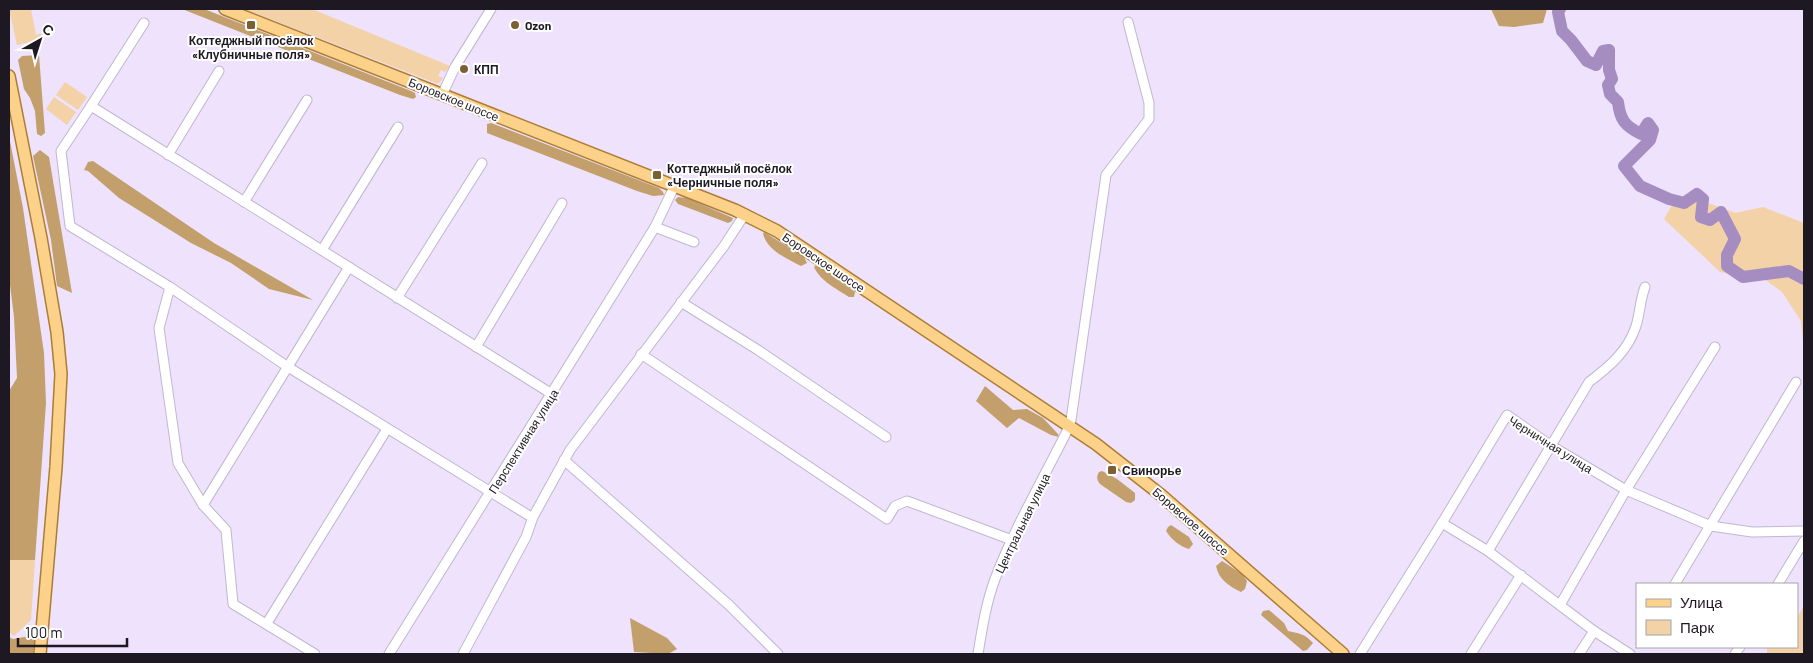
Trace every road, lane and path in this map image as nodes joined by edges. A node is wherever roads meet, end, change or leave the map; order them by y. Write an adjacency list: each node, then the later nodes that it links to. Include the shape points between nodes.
1 (225, 9): 7 (main road, Боровское шоссе)
2 (491, 9): 7 (street, via 455,67)
3 (1128, 22): 31 (street, Центральная улица, via 1149,119 1106,175)
4 (144, 23): 9 (street)
5 (219, 71): 11 (street)
6 (9, 76): 52 (main road, via 57,332 61,374)
7 (442, 95): 13 (main road, Боровское шоссе)
8 (307, 100): 14 (street)
9 (91, 106): 11 (street); 21 (street, via 62,151 70,226)
10 (398, 127): 19 (street)
11 (168, 155): 14 (street)
12 (482, 163): 23 (street)
13 (674, 187): 16 (main road, Боровское шоссе); 17 (street, Перспективная улица)
14 (244, 202): 19 (street)
15 (562, 203): 25 (street)
16 (745, 214): 24 (street); 31 (main road, Боровское шоссе, via 797,244)
17 (655, 227): 18 (street); 30 (street, Перспективная улица)
18 (694, 242)
19 (322, 250): 20 (street)
20 (349, 268): 23 (street); 28 (street)
21 (170, 287): 28 (street); 38 (street, via 159,328 178,463)
22 (1645, 287): 34 (street, via 1636,325 1626,345 1609,367 1589,382)
23 (398, 298): 25 (street)
24 (681, 302): 27 (street); 33 (street)
25 (476, 347): 30 (street)
26 (1715, 347): 36 (street)
27 (642, 354): 35 (street); 43 (street, via 887,519 895,506 907,501)
28 (288, 367): 32 (street); 38 (street)
29 (1796, 382): 41 (street)
30 (552, 394): 37 (street, Перспективная улица)
31 (1068, 425): 43 (street, Центральная улица); 58 (main road, Боровское шоссе, via 1161,495)
32 (388, 429): 37 (street); 50 (street)
33 (886, 437)
34 (1550, 445): 36 (street, Черничная улица); 40 (street, Черничная улица, via 1506,415); 45 (street)
35 (564, 460): 55 (street); 56 (street, via 729,605)
36 (1626, 490): 41 (street, Черничная улица); 49 (street)
37 (491, 492): 39 (street); 54 (street, Перспективная улица)
38 (203, 505): 50 (street, via 226,530 233,604)
39 (528, 515)
40 (1442, 522): 45 (street); 59 (street, Черничная улица)
41 (1711, 526): 42 (street, Черничная улица, via 1752,532); 47 (street)
42 (1804, 531)
43 (1012, 540): 57 (street, Центральная улица, via 990,596)
44 (1804, 541): 48 (street)
45 (1488, 551): 46 (street)
46 (1521, 575): 49 (street); 60 (street)
47 (1676, 583)
48 (1779, 583)
49 (1560, 605): 51 (street)
50 (267, 623): 53 (street)
51 (1594, 631): 61 (street); 62 (street)
52 (40, 654)
53 (315, 654)
54 (390, 654)
55 (462, 654)
56 (778, 654)
57 (978, 654)
58 (1343, 654)
59 (1360, 654)
60 (1471, 654)
61 (1579, 654)
62 (1631, 654)

